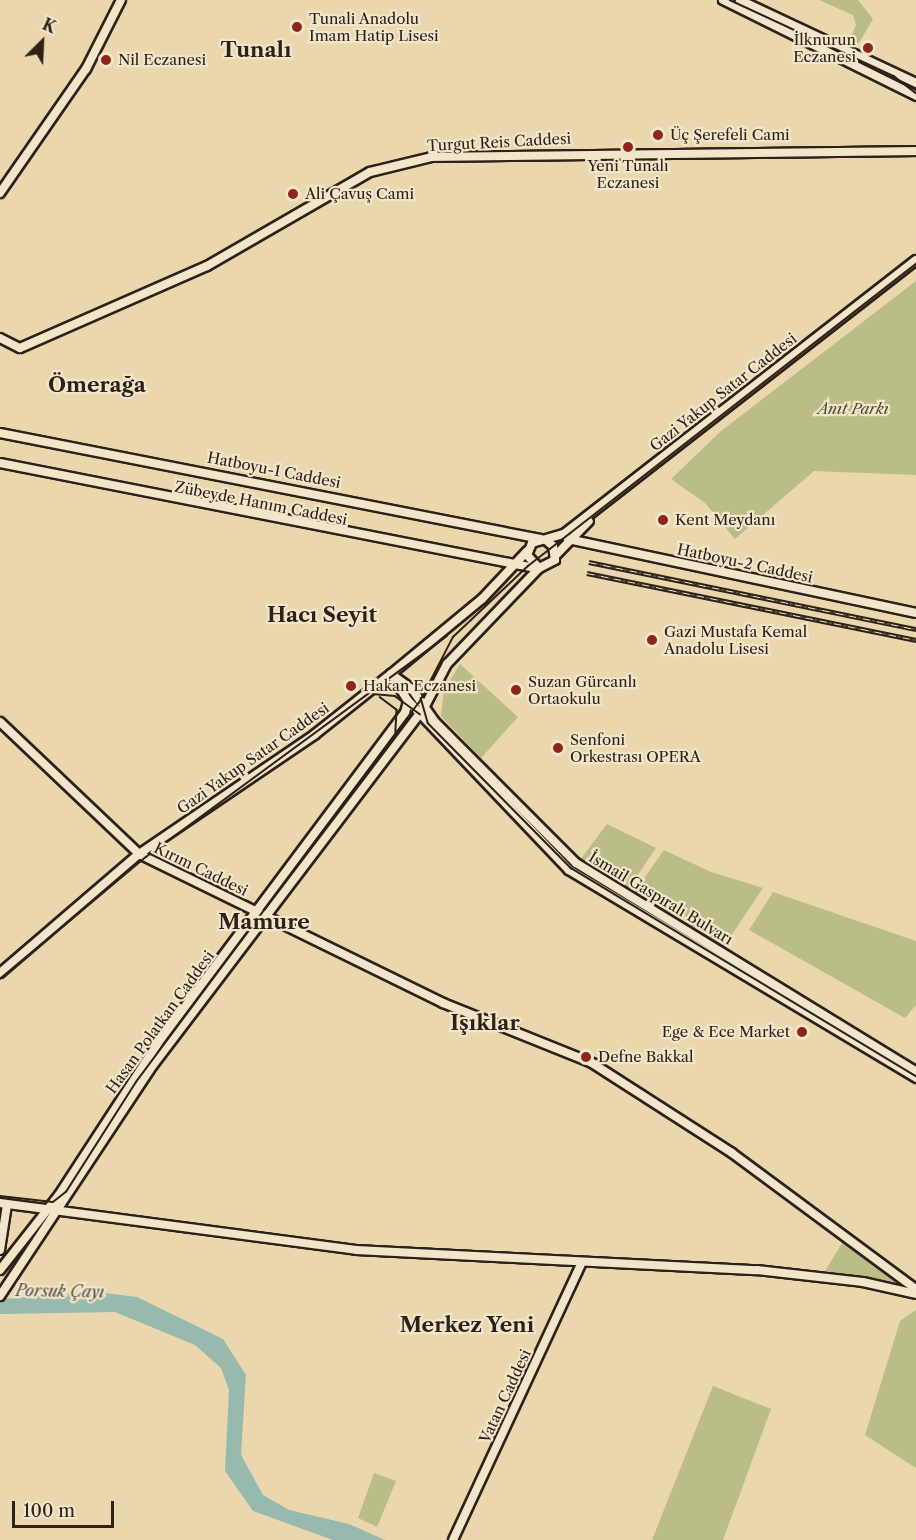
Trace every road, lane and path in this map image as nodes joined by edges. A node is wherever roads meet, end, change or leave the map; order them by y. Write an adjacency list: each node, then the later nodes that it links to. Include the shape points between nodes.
1 (121, 0): 7 (main road, via 86,69)
2 (723, 0): 5 (main road)
3 (740, 0): 4 (main road)
4 (916, 83)
5 (916, 96)
6 (916, 151): 10 (main road, Turgut Reis Caddesi, via 432,157 370,172 207,267 20,348)
7 (0, 193)
8 (916, 260): 14 (main road, Gazi Yakup Satar Caddesi, via 599,507)
9 (916, 266): 13 (main road, Gazi Yakup Satar Caddesi)
10 (0, 338)
11 (0, 433): 14 (main road, Hatboyu-1 Caddesi)
12 (0, 463): 17 (main road, Zübeyde Hanım Caddesi)
13 (568, 539): 16 (main road, Gazi Yakup Satar Caddesi); 19 (main road, Hatboyu-2 Caddesi)
14 (543, 540): 15 (main road); 16 (main road)
15 (527, 551): 17 (main road); 18 (main road, via 531,564)
16 (556, 555): 18 (main road, via 552,564)
17 (517, 564): 18 (main road, Zübeyde Hanım Caddesi); 20 (main road)
18 (539, 568): 24 (main road, via 460,647)
19 (916, 613)
20 (392, 675): 21 (main road, Gazi Yakup Satar Caddesi); 22 (main road); 24 (main road, via 412,689)
21 (380, 683): 22 (main road); 26 (main road, Gazi Yakup Satar Caddesi)
22 (401, 694): 23 (main road)
23 (408, 704): 24 (main road); 27 (main road, Hasan Polatkan Caddesi)
24 (422, 711): 27 (main road); 29 (main road, İsmail Gaspıralı Bulvarı, via 576,862); 30 (main road, via 569,870)
25 (0, 722): 26 (main road, Kırım Caddesi)
26 (139, 854): 27 (main road, Kırım Caddesi); 28 (main road, Gazi Yakup Satar Caddesi)
27 (263, 915): 32 (main road, Hasan Polatkan Caddesi, via 144,1062); 33 (main road, via 153,1065); 37 (main road, Kırım Caddesi, via 475,1017 592,1063 732,1153)
28 (0, 973)
29 (916, 1071)
30 (916, 1078)
31 (3, 1204): 32 (main road); 34 (main road)
32 (44, 1211): 33 (main road); 36 (main road, Hasan Polatkan Caddesi)
33 (59, 1213): 35 (main road, via 356,1250 542,1257); 38 (main road)
34 (0, 1250)
35 (581, 1264): 39 (main road, via 596,1260 757,1270 863,1281); 40 (main road, Vatan Caddesi)
36 (0, 1270)
37 (916, 1289)
38 (1, 1293)
39 (916, 1294)
40 (453, 1540)

